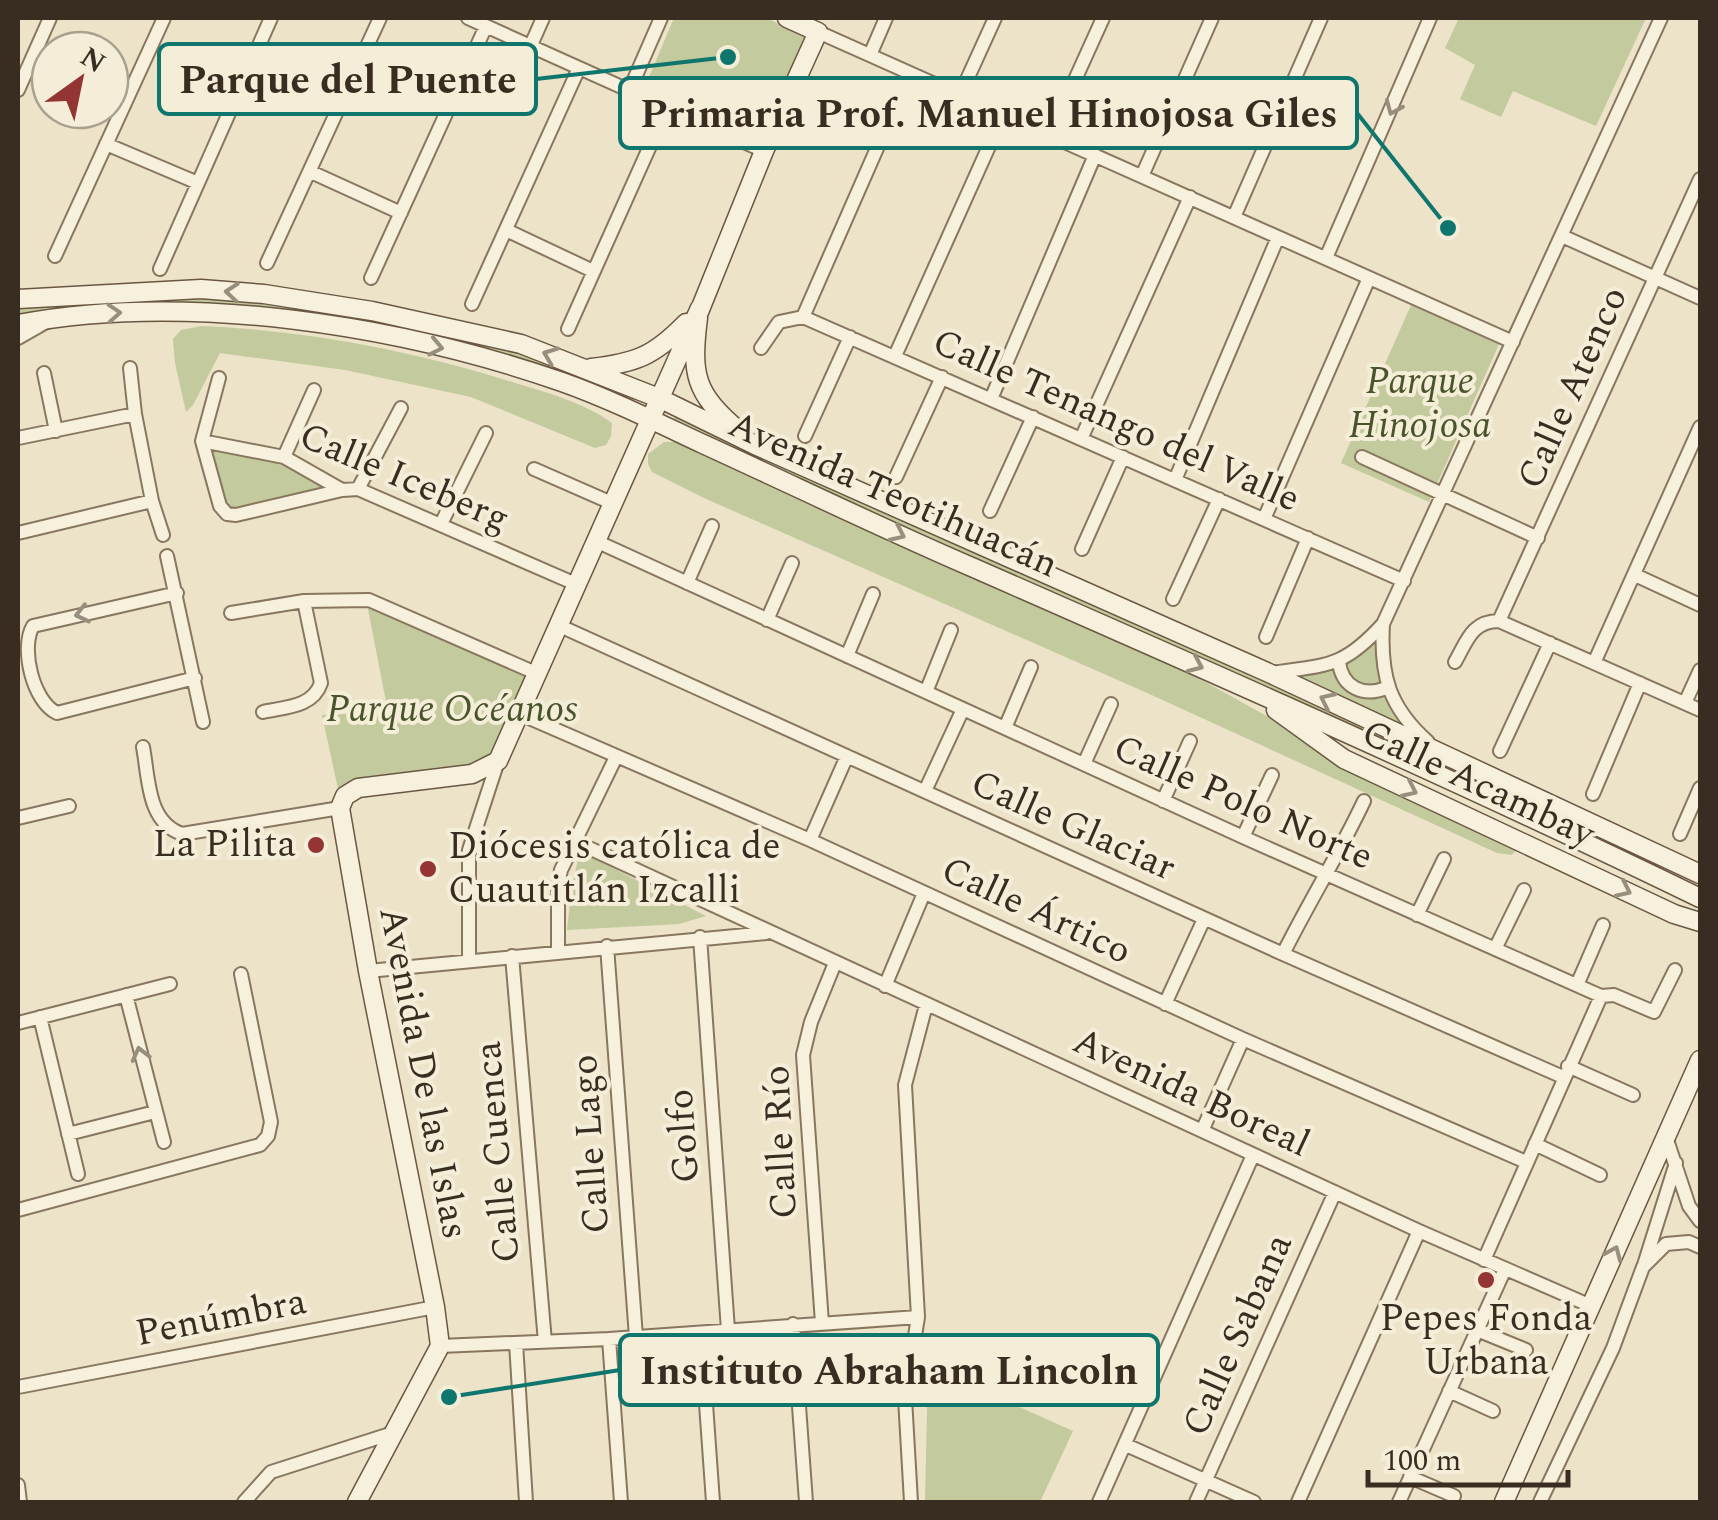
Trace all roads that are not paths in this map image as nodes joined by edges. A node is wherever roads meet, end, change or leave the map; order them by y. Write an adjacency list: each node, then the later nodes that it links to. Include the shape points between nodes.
1 (50, 18): 22 (street)
2 (164, 18): 28 (street)
3 (271, 18): 34 (street)
4 (380, 18): 31 (street)
5 (468, 18): 16 (street)
6 (543, 18): 18 (street)
7 (662, 18): 23 (street)
8 (787, 18): 17 (main road)
9 (886, 18): 19 (street)
10 (996, 18): 24 (street)
11 (1103, 18): 27 (street)
12 (1212, 18): 32 (street)
13 (1320, 18): 37 (street)
14 (1430, 18): 42 (street, one-way to 42)
15 (1661, 18): 39 (street)
16 (486, 26): 18 (street); 36 (street)
17 (818, 32): 19 (street); 29 (main road)
18 (531, 45): 20 (street)
19 (870, 55): 21 (street)
20 (579, 68): 23 (street); 38 (street)
21 (910, 72): 24 (street); 54 (street)
22 (18, 90)
23 (630, 90): 25 (street)
24 (960, 95): 26 (street)
25 (667, 108): 29 (street); 45 (street)
26 (1003, 114): 27 (street); 61 (street)
27 (1050, 135): 30 (street)
28 (106, 144): 34 (street); 41 (street)
29 (764, 151): 52 (main road)
30 (1096, 156): 32 (street); 68 (street)
31 (310, 172): 36 (street); 43 (street)
32 (1142, 176): 35 (street)
33 (1700, 179): 48 (street, Calle Atenco)
34 (198, 183): 44 (street)
35 (1190, 197): 37 (street); 79 (street)
36 (400, 213): 46 (street)
37 (1234, 217): 40 (street)
38 (506, 230): 45 (street); 51 (street)
39 (1562, 236): 48 (street); 59 (street)
40 (1278, 237): 42 (street); 87 (street)
41 (56, 256)
42 (1326, 258): 47 (street)
43 (267, 262)
44 (160, 270)
45 (594, 271): 56 (street)
46 (371, 278)
47 (1369, 278): 59 (street); 95 (street)
48 (1656, 278): 49 (street); 101 (street, Calle Atenco)
49 (1700, 298)
50 (18, 299): 63 (main road, Avenida Teotihuacán, one-way to 50, via 521,344 264,294 185,289)
51 (472, 304)
52 (700, 308): 63 (main road, via 646,357); 69 (main road); 81 (main road, via 697,380 709,401)
53 (51, 318): 55 (main road, Avenida Teotihuacán); 58 (street); 73 (main road, Avenida Teotihuacán, one-way to 73, via 159,310 366,332 489,359)
54 (803, 318): 57 (street, Calle Tenango del Valle); 60 (street, via 779,322)
55 (18, 324)
56 (568, 330)
57 (850, 337): 61 (street, Calle Tenango del Valle); 77 (street)
58 (18, 338)
59 (1514, 342): 90 (street)
60 (761, 348)
61 (895, 356): 65 (street, Calle Tenango del Valle)
62 (130, 368): 71 (street)
63 (586, 368): 69 (main road, Avenida Teotihuacán)
64 (44, 373): 75 (street)
65 (942, 377): 68 (street, Calle Tenango del Valle); 86 (street)
66 (220, 378): 80 (street)
67 (314, 390): 83 (street)
68 (990, 398): 72 (street, Calle Tenango del Valle)
69 (660, 399): 73 (main road); 81 (main road, Avenida Teotihuacán)
70 (401, 408): 88 (street)
71 (135, 414): 75 (street); 92 (street)
72 (1032, 417): 79 (street, Calle Tenango del Valle); 94 (street)
73 (652, 420): 93 (main road); 134 (main road, Avenida Teotihuacán, one-way to 134)
74 (1700, 427): 106 (street)
75 (56, 430): 78 (street)
76 (486, 433): 96 (street)
77 (806, 436)
78 (18, 438)
79 (1081, 439): 84 (street, Calle Tenango del Valle)
80 (202, 442): 83 (street, Calle Iceberg); 89 (street, via 227,514)
81 (755, 445): 129 (main road, Avenida Teotihuacán)
82 (1362, 456): 90 (street)
83 (284, 457): 89 (street, Calle Iceberg)
84 (1123, 457): 87 (street, Calle Tenango del Valle); 103 (street)
85 (534, 469): 93 (street)
86 (896, 477)
87 (1175, 480): 91 (street, Calle Tenango del Valle)
88 (358, 489): 89 (street, Calle Iceberg); 96 (street, Calle Iceberg)
89 (342, 490)
90 (1444, 495): 101 (street); 107 (street)
91 (1218, 499): 95 (street, Calle Tenango del Valle); 112 (street)
92 (152, 501): 98 (street); 99 (street)
93 (614, 504): 102 (main road)
94 (990, 511)
95 (1264, 519): 100 (street, Calle Tenango del Valle)
96 (440, 524): 109 (street, Calle Iceberg)
97 (712, 526): 108 (street)
98 (18, 533)
99 (163, 536)
100 (1308, 538): 107 (street, Calle Tenango del Valle); 121 (street)
101 (1538, 538): 117 (street, Calle Atenco)
102 (598, 542): 108 (street, Calle Polo Norte); 109 (main road)
103 (1082, 550)
104 (168, 556): 110 (street)
105 (792, 563): 116 (street)
106 (1635, 575): 114 (street); 126 (street)
107 (1404, 580): 118 (street)
108 (687, 582): 116 (street, Calle Polo Norte)
109 (578, 585): 119 (main road)
110 (176, 593): 131 (street, one-way to 131, via 32,626); 132 (street)
111 (873, 594): 123 (street)
112 (1173, 599)
113 (304, 601): 115 (street); 130 (street, via 369,600); 141 (street, via 317,694)
114 (1700, 604)
115 (231, 613)
116 (768, 620): 123 (street, Calle Polo Norte)
117 (1500, 621): 122 (street); 125 (street, via 1474,628)
118 (1383, 624): 124 (street); 135 (street)
119 (560, 626): 130 (main road); 149 (street, Calle Glaciar)
120 (951, 630): 136 (street)
121 (1266, 637)
122 (1550, 643): 126 (street); 147 (street)
123 (848, 656): 136 (street, Calle Polo Norte)
124 (1339, 662): 129 (street); 135 (street, via 1340,674 1356,689)
125 (1455, 662)
126 (1594, 662): 133 (street)
127 (1031, 668): 144 (street)
128 (1700, 670): 137 (street)
129 (1270, 673): 148 (main road, Avenida Teotihuacán, one-way to 129)
130 (538, 674): 142 (main road)
131 (24, 676): 132 (street, via 57,713)
132 (196, 678): 143 (street)
133 (1640, 683): 137 (street); 156 (street)
134 (1238, 684): 168 (main road, Avenida Teotihuacán); 176 (main road, Calle Acambay, one-way to 176, via 1344,759)
135 (1386, 688): 148 (street, via 1410,726)
136 (926, 692): 139 (street, Calle Polo Norte)
137 (1686, 703): 140 (street)
138 (1111, 704): 152 (street)
139 (963, 709): 144 (street, Calle Polo Norte); 155 (street)
140 (1700, 710)
141 (263, 712)
142 (520, 714): 150 (street, Calle Ártico); 151 (main road)
143 (203, 722)
144 (1005, 728): 152 (street, Calle Polo Norte)
145 (1190, 741): 157 (street)
146 (143, 747): 160 (street, via 156,816 182,834)
147 (1500, 751)
148 (1441, 754): 166 (main road, Avenida Teotihuacán)
149 (846, 756): 155 (street, Calle Glaciar); 164 (street)
150 (616, 757): 164 (street, Calle Ártico); 165 (street)
151 (498, 762): 160 (main road, via 472,774 358,788); 185 (street, via 466,871)
152 (1084, 764): 157 (street, Calle Polo Norte)
153 (1272, 775): 163 (street)
154 (1700, 788): 162 (street)
155 (924, 791): 175 (street, Calle Glaciar)
156 (1593, 794)
157 (1163, 800): 163 (street, Calle Polo Norte)
158 (1364, 801): 169 (street)
159 (69, 806): 161 (street)
160 (340, 808): 188 (main road, Avenida De las Islas)
161 (18, 818)
162 (1680, 834)
163 (1243, 838): 169 (street, Calle Polo Norte)
164 (810, 840): 172 (street, Calle Ártico)
165 (576, 842): 178 (street, Avenida Boreal); 182 (street, via 558,885)
166 (1657, 854): 168 (main road); 170 (main road, Avenida Teotihuacán)
167 (1444, 859): 174 (street)
168 (1649, 873): 173 (main road, Avenida Teotihuacán)
169 (1326, 874): 174 (street, Calle Polo Norte); 183 (street)
170 (1700, 874)
171 (1524, 890): 181 (street)
172 (924, 894): 192 (street); 195 (street, Calle Ártico)
173 (1700, 898)
174 (1417, 914): 181 (street, Calle Polo Norte)
175 (1204, 918): 183 (street, Calle Glaciar); 195 (street)
176 (1700, 922)
177 (1603, 925): 191 (street)
178 (768, 932): 179 (street, Avenida Boreal); 186 (street, Avenida Boreal)
179 (700, 937): 180 (street, Avenida Boreal); 227 (street, Golfo)
180 (607, 946): 182 (street, Avenida Boreal); 230 (street, Calle Lago)
181 (1495, 948): 191 (street, Calle Polo Norte)
182 (558, 951): 184 (street, Avenida Boreal)
183 (1283, 954): 201 (street, Calle Glaciar)
184 (512, 956): 185 (street, Avenida Boreal); 232 (street, Calle Cuenca)
185 (470, 961): 188 (street, Avenida Boreal)
186 (836, 964): 192 (street, Avenida Boreal); 225 (street, Calle Río, via 803,1056)
187 (1675, 970): 194 (street, Calle Polo Norte, via 1654,1012)
188 (368, 971): 223 (main road, Avenida De las Islas)
189 (241, 974): 215 (street, via 272,1122 260,1145)
190 (170, 984): 193 (street)
191 (1576, 985): 194 (street, Calle Polo Norte)
192 (884, 986): 196 (street, Avenida Boreal)
193 (126, 995): 197 (street); 203 (street, one-way to 193)
194 (1601, 996): 201 (street)
195 (1165, 1004): 199 (street, Calle Ártico)
196 (926, 1005): 204 (street, Avenida Boreal); 224 (street, via 904,1085)
197 (40, 1017): 198 (street); 205 (street)
198 (18, 1023)
199 (1242, 1039): 204 (street); 210 (street, Calle Ártico)
200 (1700, 1060): 206 (main road)
201 (1565, 1071): 202 (street, Calle Glaciar); 208 (street)
202 (1634, 1094)
203 (155, 1112): 205 (street); 207 (street)
204 (1202, 1131): 209 (street, Avenida Boreal)
205 (68, 1134): 212 (street)
206 (1665, 1134): 211 (street); 222 (main road, one-way to 206)
207 (164, 1142)
208 (1534, 1144): 210 (street); 213 (street)
209 (1253, 1155): 214 (street, Avenida Boreal); 240 (street)
210 (1526, 1162): 219 (street)
211 (1676, 1163): 216 (street); 220 (street)
212 (78, 1174)
213 (1600, 1175)
214 (1335, 1192): 217 (street, Avenida Boreal); 242 (street, Calle Sabana)
215 (18, 1210)
216 (1700, 1222)
217 (1419, 1231): 219 (street, Avenida Boreal); 256 (street)
218 (1700, 1246): 220 (street, via 1666,1244)
219 (1484, 1260): 221 (street, Avenida Boreal)
220 (1643, 1267): 259 (street, via 1613,1348)
221 (1505, 1269): 222 (street, Avenida Boreal); 228 (street)
222 (1590, 1306): 258 (main road)
223 (436, 1308): 234 (main road, Avenida De las Islas); 236 (street, Penúmbra)
224 (918, 1317): 225 (street); 252 (street, via 905,1398)
225 (822, 1322): 226 (street)
226 (793, 1324): 227 (street); 251 (street)
227 (728, 1330): 229 (street)
228 (1477, 1330): 235 (street); 237 (street)
229 (701, 1334): 230 (street); 250 (street)
230 (636, 1337): 231 (street)
231 (608, 1340): 232 (street); 249 (street)
232 (544, 1342): 233 (street)
233 (516, 1343): 234 (street); 248 (street)
234 (440, 1346): 239 (main road)
235 (1526, 1350)
236 (18, 1387)
237 (1449, 1392): 238 (street); 241 (street)
238 (1493, 1411)
239 (392, 1432): 246 (street, via 271,1472); 247 (main road)
240 (1126, 1445): 242 (street); 253 (street)
241 (1410, 1477): 244 (street); 257 (street)
242 (1206, 1481): 254 (street, Calle Sabana); 255 (street)
243 (18, 1485): 245 (street)
244 (1454, 1496)
245 (20, 1502)
246 (244, 1502)
247 (357, 1502)
248 (526, 1502)
249 (621, 1502)
250 (713, 1502)
251 (806, 1502)
252 (911, 1502)
253 (1099, 1502)
254 (1196, 1502)
255 (1254, 1502)
256 (1298, 1502)
257 (1398, 1502)
258 (1504, 1502)
259 (1540, 1502)

